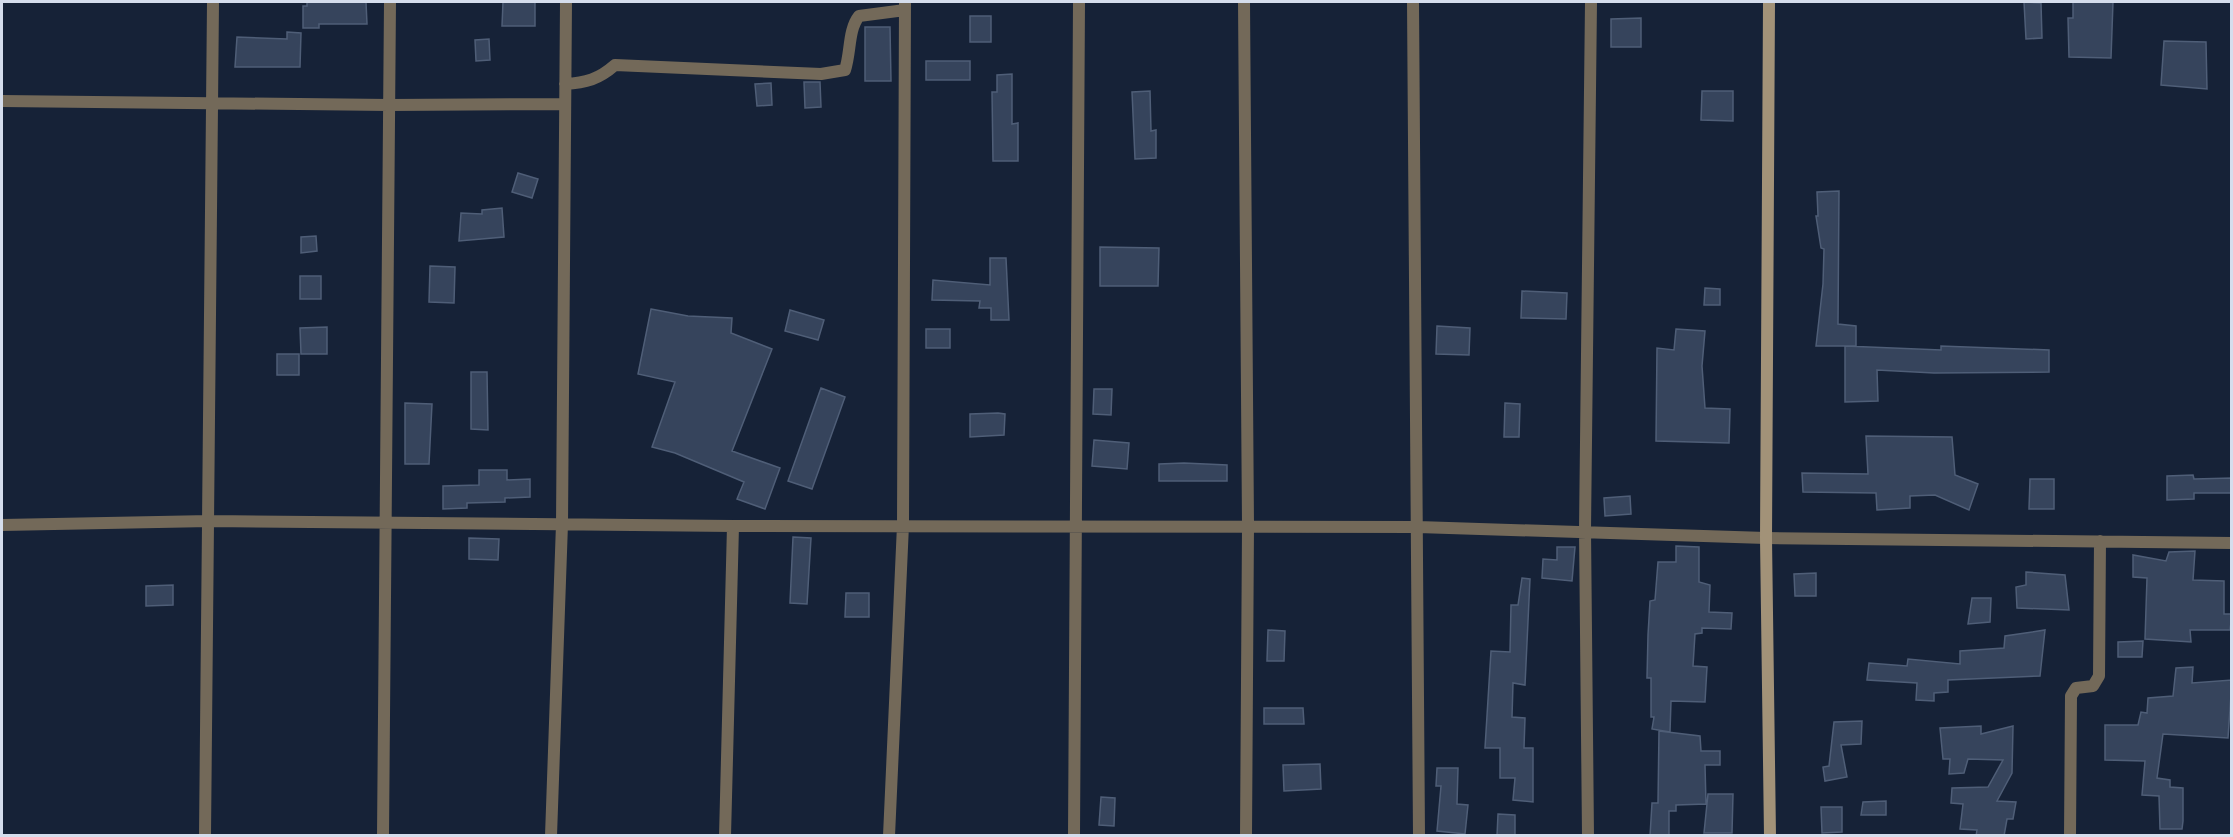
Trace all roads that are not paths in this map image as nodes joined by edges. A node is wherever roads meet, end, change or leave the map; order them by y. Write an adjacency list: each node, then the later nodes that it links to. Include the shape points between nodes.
1 (213, 2): 14 (street)
2 (390, 2): 16 (street)
3 (566, 2): 12 (street)
4 (859, 2): 11 (street)
5 (1079, 2): 24 (street)
6 (1244, 2): 23 (street)
7 (1413, 2): 25 (street)
8 (1591, 2): 26 (street)
9 (1769, 2): 27 (street)
10 (905, 6): 11 (street); 21 (street)
11 (859, 16): 12 (street, via 851,26 852,43 845,70 821,74 615,65 601,77)
12 (565, 84): 15 (street)
13 (2, 101): 14 (street)
14 (211, 103): 16 (street); 17 (street)
15 (564, 104): 16 (street); 19 (street)
16 (388, 105): 18 (street)
17 (210, 521): 18 (street); 20 (street); 30 (street)
18 (386, 524): 19 (street); 31 (street)
19 (562, 524): 22 (street); 32 (street)
20 (2, 525)
21 (903, 525): 22 (street); 24 (street); 34 (street)
22 (733, 526): 33 (street)
23 (1248, 526): 24 (street); 25 (street); 36 (street)
24 (1074, 527): 35 (street)
25 (1418, 527): 26 (street); 37 (street)
26 (1585, 531): 27 (street); 38 (street)
27 (1766, 538): 28 (street); 39 (street)
28 (2100, 541): 29 (street); 40 (street, via 2099,676 2093,686 2076,688 2071,696)
29 (2232, 543)
30 (205, 836)
31 (383, 836)
32 (551, 836)
33 (725, 836)
34 (889, 836)
35 (1074, 836)
36 (1246, 836)
37 (1419, 836)
38 (1588, 836)
39 (1770, 836)
40 (2070, 836)

